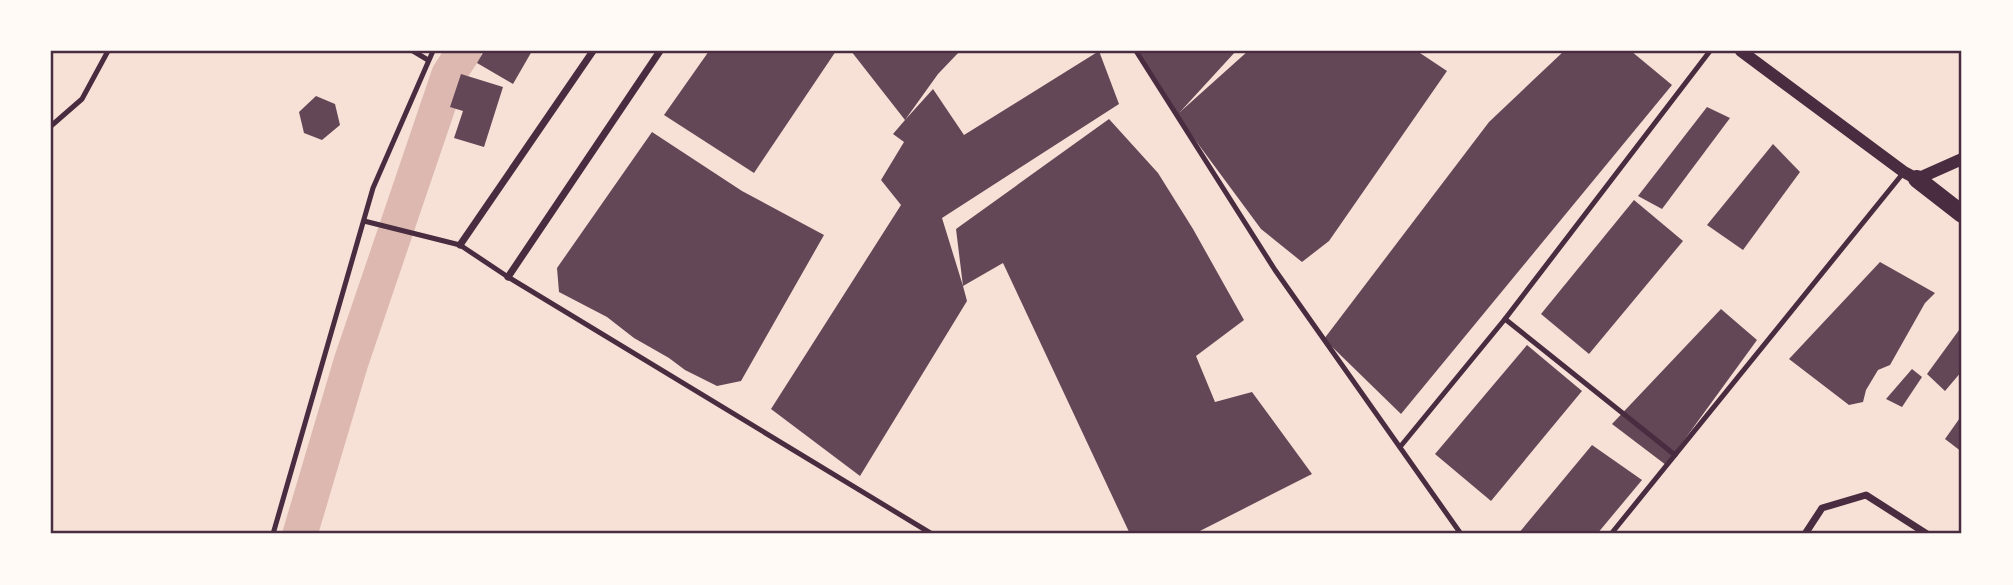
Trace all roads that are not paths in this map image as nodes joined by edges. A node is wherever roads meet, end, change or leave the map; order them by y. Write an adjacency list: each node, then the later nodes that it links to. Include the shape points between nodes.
1 (108, 51): 10 (lane, via 82,99)
2 (413, 51): 9 (lane)
3 (433, 51): 9 (lane)
4 (593, 51): 15 (street)
5 (660, 51): 16 (street)
6 (1136, 51): 18 (lane, via 1275,270)
7 (1710, 51): 17 (lane)
8 (1741, 51): 12 (street)
9 (428, 60): 14 (lane, via 373,188)
10 (51, 126)
11 (1962, 159): 12 (street)
12 (1910, 175): 13 (main road); 19 (lane)
13 (1962, 214)
14 (364, 221): 15 (lane); 20 (lane)
15 (460, 245): 16 (lane)
16 (508, 277): 21 (lane)
17 (1505, 319): 18 (lane); 19 (lane)
18 (1400, 447): 22 (lane)
19 (1675, 454): 23 (lane)
20 (273, 534)
21 (932, 534)
22 (1461, 534)
23 (1611, 534)
24 (1805, 534): 25 (street, via 1822,508 1866,495)
25 (1927, 534)

